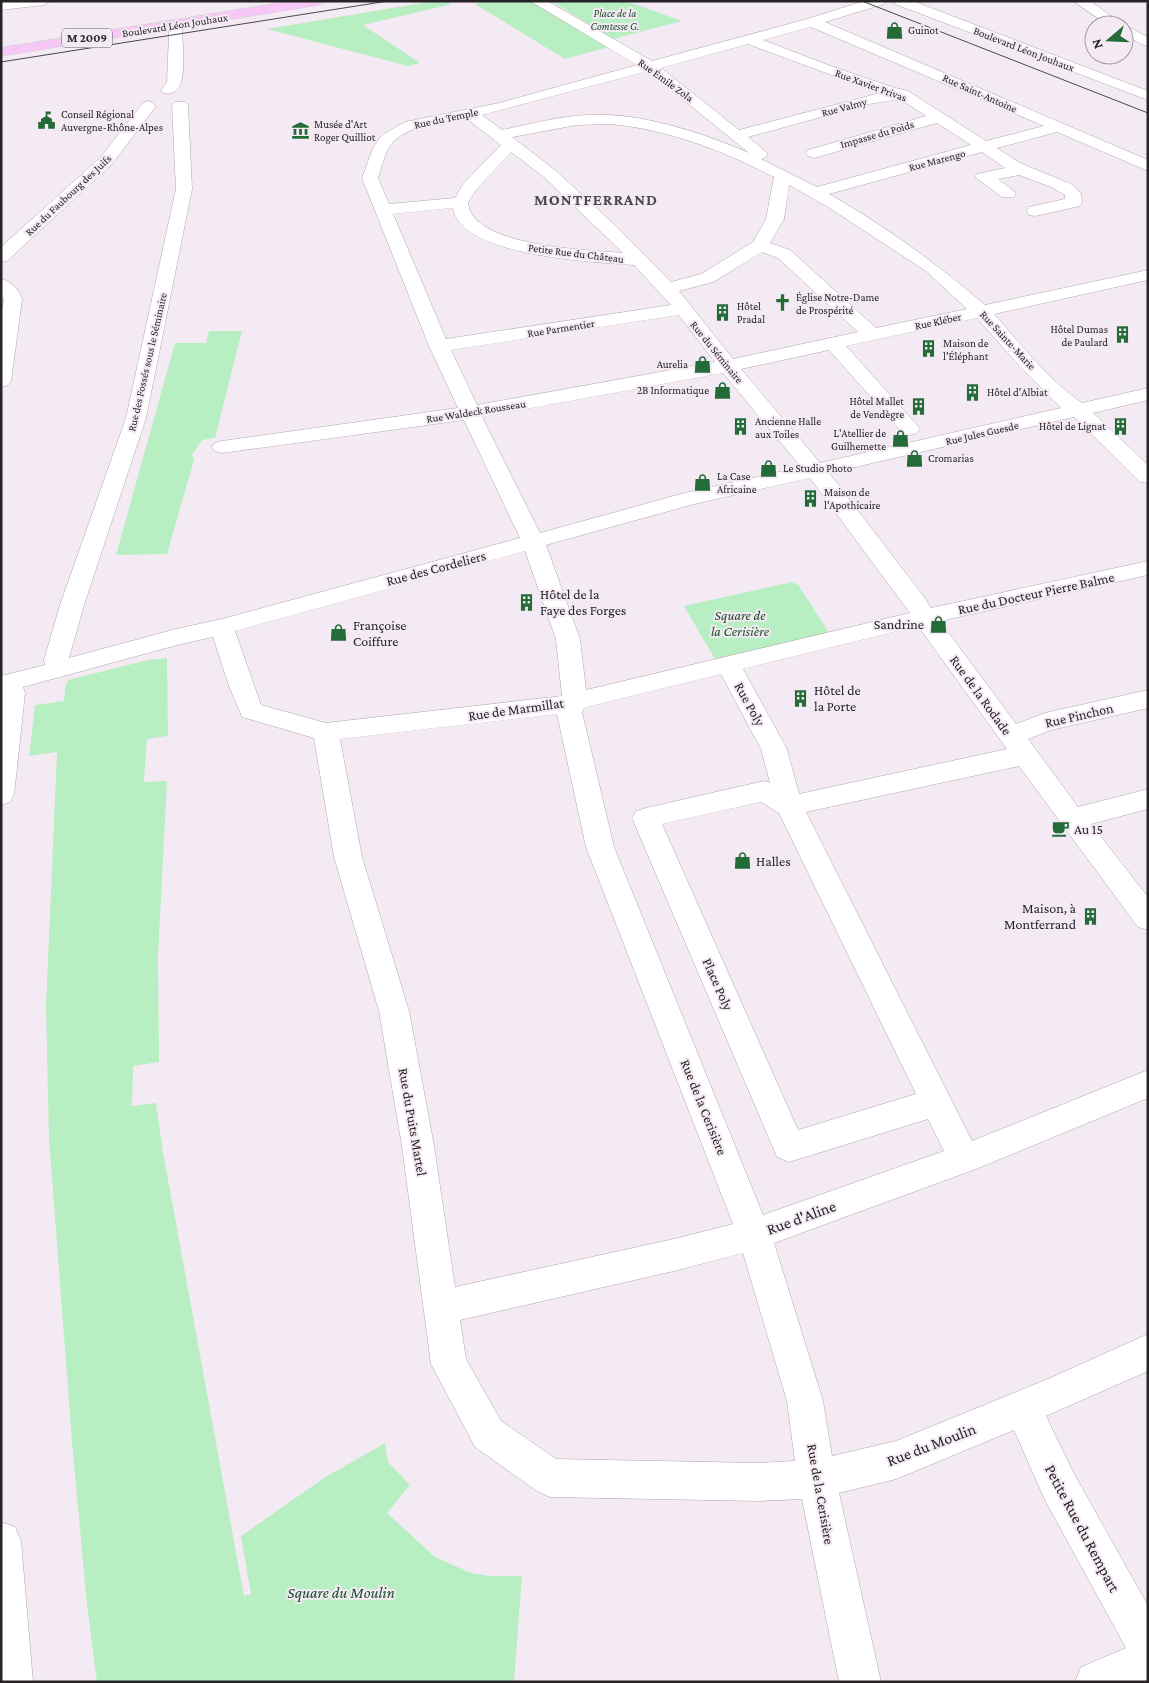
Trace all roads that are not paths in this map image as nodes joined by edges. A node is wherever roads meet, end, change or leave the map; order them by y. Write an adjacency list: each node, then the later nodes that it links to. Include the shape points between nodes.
1 (44, 1): 8 (street)
2 (260, 1): 9 (main road, Boulevard Léon Jouhaux / M 2009)
3 (319, 1): 13 (main road, Boulevard Léon Jouhaux / M 2009)
4 (537, 1): 19 (street, Rue Émile Zola)
5 (900, 1): 23 (street, Boulevard Léon Jouhaux)
6 (1080, 1): 10 (street)
7 (878, 2): 12 (street, Rue du Temple)
8 (1, 6)
9 (212, 9): 11 (main road, Boulevard Léon Jouhaux / M 2009); 13 (main road)
10 (1102, 15)
11 (142, 19): 13 (main road); 16 (main road, Boulevard Léon Jouhaux / M 2009)
12 (812, 22): 15 (street, Rue du Temple); 20 (street, Rue Saint-Antoine)
13 (174, 25): 18 (main road, Boulevard Léon Jouhaux / M 2009); 24 (street, Rue des Fossés sous le Séminaire)
14 (1134, 35): 17 (street)
15 (749, 39): 19 (street, Rue du Temple); 21 (street, Rue Xavier Privas, via 869,85)
16 (1, 41)
17 (1148, 43)
18 (1, 52)
19 (652, 67): 22 (street, Rue du Temple); 29 (street, Rue Émile Zola)
20 (949, 79): 21 (street, Rue Valmy); 28 (street, Rue Saint-Antoine)
21 (903, 94): 26 (street, Rue Xavier Privas); 29 (street, Rue Valmy, via 868,100)
22 (545, 95): 25 (street, Rue du Temple); 27 (street)
23 (1148, 96)
24 (174, 97): 42 (street, Rue du Faubourg des Juifs, via 155,92 146,96 144,101 148,106 106,161); 66 (street, Rue des Fossés sous le Séminaire, via 184,189 136,418 72,606 56,660)
25 (469, 113): 30 (street, Rue du Séminaire); 39 (street, Rue du Temple, via 410,125 388,138 380,148 370,178)
26 (940, 117): 31 (street, Rue Xavier Privas); 32 (street, Impasse du Poids)
27 (584, 121): 30 (street, via 553,124); 35 (street, via 602,119 649,126 698,138)
28 (1058, 127): 31 (street, Rue Marengo); 34 (street, Rue Saint-Antoine)
29 (738, 135): 35 (street, Rue Émile Zola)
30 (506, 139): 38 (street); 43 (street, Rue du Séminaire, via 550,174)
31 (984, 148): 33 (street, Rue Xavier Privas); 36 (street, Rue Marengo)
32 (814, 152)
33 (1009, 163): 37 (street, via 983,177); 40 (street, via 1060,182 1073,193 1074,202)
34 (1148, 166)
35 (783, 175): 36 (street, Rue Sainte-Marie); 41 (street, via 775,219)
36 (816, 192): 48 (street, Rue Sainte-Marie, via 931,268)
37 (1008, 194)
38 (460, 202): 39 (street); 43 (street, Petite Rue du Château, via 462,214 470,223 510,244)
39 (382, 210): 51 (street, Rue du Temple)
40 (1035, 212)
41 (760, 245): 46 (street, via 707,278); 49 (street, via 784,254)
42 (1, 257)
43 (639, 260): 46 (street, Rue du Séminaire)
44 (1148, 275): 48 (street, Rue Kléber)
45 (1, 284): 53 (street, via 13,300)
46 (667, 288): 47 (street, Rue du Séminaire)
47 (683, 309): 51 (street, Rue Parmentier); 52 (street, Rue du Séminaire)
48 (982, 312): 49 (street, Rue Kléber); 55 (street, Rue Sainte-Marie, via 1065,401)
49 (872, 335): 50 (street, Rue Kléber)
50 (833, 344): 52 (street, Rue Kléber); 57 (street)
51 (439, 346): 56 (street, Rue du Temple)
52 (728, 366): 56 (street, Rue Waldeck Rousseau); 59 (street, Rue du Séminaire)
53 (1, 381)
54 (1148, 394): 55 (street, Rue Jules Guesde)
55 (1080, 410): 59 (street, Rue Jules Guesde); 60 (street, Rue Sainte-Marie)
56 (469, 413): 58 (street, Rue Waldeck Rousseau); 61 (street, Rue du Temple)
57 (910, 429)
58 (222, 447)
59 (815, 470): 61 (street, Rue des Cordeliers, via 689,499); 63 (street, Rue de la Rodade, via 916,602)
60 (1148, 477)
61 (533, 542): 64 (street, Rue des Cordeliers); 68 (street, Rue de la Cerisière, via 568,639)
62 (1148, 568): 63 (street, Rue du Docteur Pierre Balme)
63 (924, 617): 65 (street, Rue de Marmillat); 71 (street, Rue de la Rodade)
64 (222, 628): 66 (street, Rue des Cordeliers); 70 (street, Rue de Marmillat, via 251,711)
65 (728, 664): 68 (street, Rue de Marmillat); 74 (street, Rue Poly, via 772,743)
66 (58, 669): 67 (street, Rue des Cordeliers)
67 (6, 684): 72 (street, via 12,693)
68 (575, 700): 70 (street, Rue de Marmillat, via 556,706); 80 (street, Rue de la Cerisière, via 569,712 600,847)
69 (1148, 700): 71 (street, Rue Pinchon, via 1045,722)
70 (326, 732): 81 (street, Rue du Puits Martel, via 348,857 394,1011 418,1146)
71 (1018, 746): 74 (street); 75 (street, Rue de la Rodade)
72 (1, 795)
73 (1148, 799): 75 (street)
74 (789, 806): 78 (street); 78 (street, Place Poly, via 764,791 646,818 789,1147)
75 (1072, 819): 76 (street, Rue de la Rodade)
76 (1148, 919)
77 (1148, 1084): 79 (street, Rue d'Aline)
78 (936, 1102): 79 (street)
79 (964, 1159): 80 (street, Rue d'Aline)
80 (754, 1234): 81 (street, Rue d'Aline); 85 (street, Rue de la Cerisière, via 805,1401)
81 (441, 1307): 84 (street, Rue du Puits Martel, via 449,1364 488,1434)
82 (1148, 1352): 83 (street, Rue du Moulin)
83 (1023, 1407): 85 (street, Rue du Moulin, via 896,1460); 87 (street, Petite Rue du Rempart, via 1059,1486)
84 (550, 1478): 85 (street, Rue du Moulin, via 759,1482)
85 (817, 1479): 90 (street, Rue de la Cerisière)
86 (1, 1541): 89 (street)
87 (1148, 1647)
88 (1148, 1660): 91 (street)
89 (12, 1682)
90 (860, 1682)
91 (1096, 1682)

